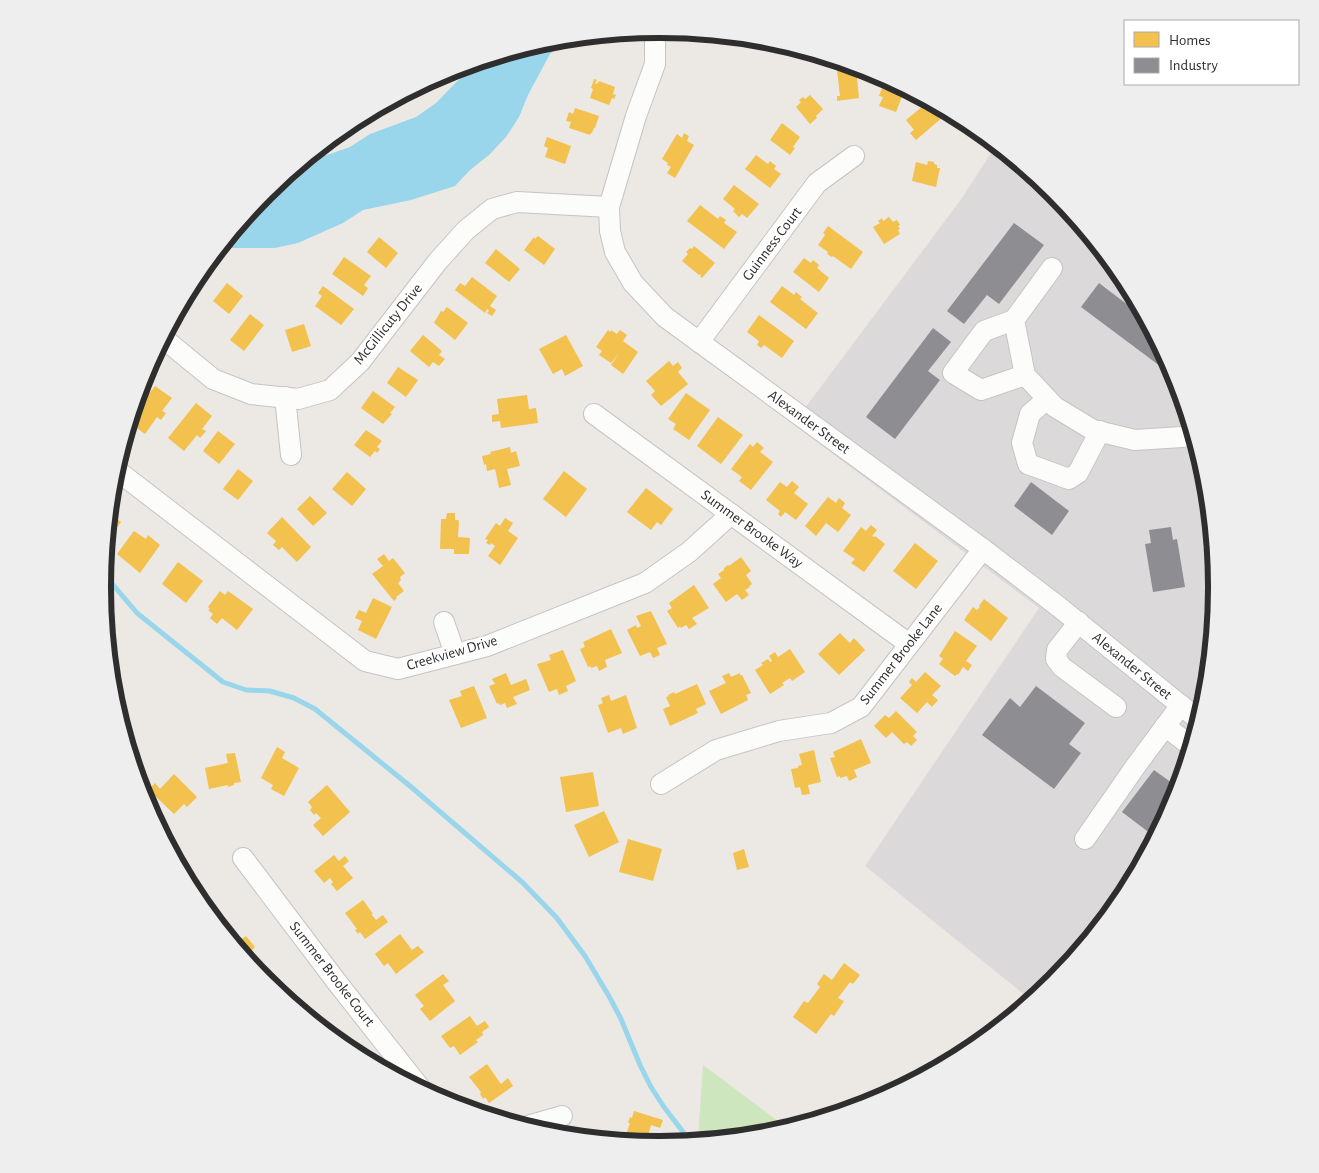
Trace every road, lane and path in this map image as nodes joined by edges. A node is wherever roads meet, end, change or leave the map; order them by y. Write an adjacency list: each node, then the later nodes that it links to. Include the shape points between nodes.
1 (655, 38): 3 (street, Alexander Street, via 655,64)
2 (854, 156): 7 (street, Guinness Court, via 818,183)
3 (609, 206): 7 (street, Alexander Street, via 615,252 634,283 665,317); 9 (street, McGillicuty Drive, via 517,202 492,209 466,230 438,261 360,362 330,390 298,398)
4 (1052, 268): 5 (street)
5 (1014, 320): 8 (street); 8 (street, via 984,331 953,373 981,390)
6 (168, 342): 9 (street, McGillicuty Drive, via 213,379 251,394)
7 (699, 342): 17 (street, Alexander Street)
8 (1025, 375): 10 (street)
9 (285, 397): 14 (street)
10 (1047, 399): 12 (street, via 1055,407); 12 (street, via 1030,414 1022,444 1028,464 1068,479 1078,473)
11 (594, 414): 16 (street, Summer Brooke Way)
12 (1100, 432): 13 (street, via 1135,440)
13 (1187, 435)
14 (291, 455)
15 (122, 474): 21 (street, Creekview Drive, via 365,661 398,669)
16 (731, 514): 20 (street, Summer Brooke Way); 21 (street, Creekview Drive, via 688,552 645,583 487,646)
17 (984, 549): 19 (street, Alexander Street); 20 (street, Summer Brooke Lane)
18 (444, 622): 21 (street)
19 (1079, 622): 22 (street, Alexander Street); 23 (street, via 1057,650 1056,659)
20 (909, 644): 27 (street, Summer Brooke Lane, via 861,707 831,723 778,731 716,750)
21 (455, 654)
22 (1181, 705): 24 (street, Alexander Street); 25 (street)
23 (1116, 707)
24 (1193, 715)
25 (1165, 726): 26 (street); 28 (street)
26 (1186, 742)
27 (661, 784)
28 (1085, 840)
29 (243, 858): 30 (street, Summer Brooke Court)
30 (412, 1076)
31 (562, 1116): 32 (street)
32 (540, 1122)

